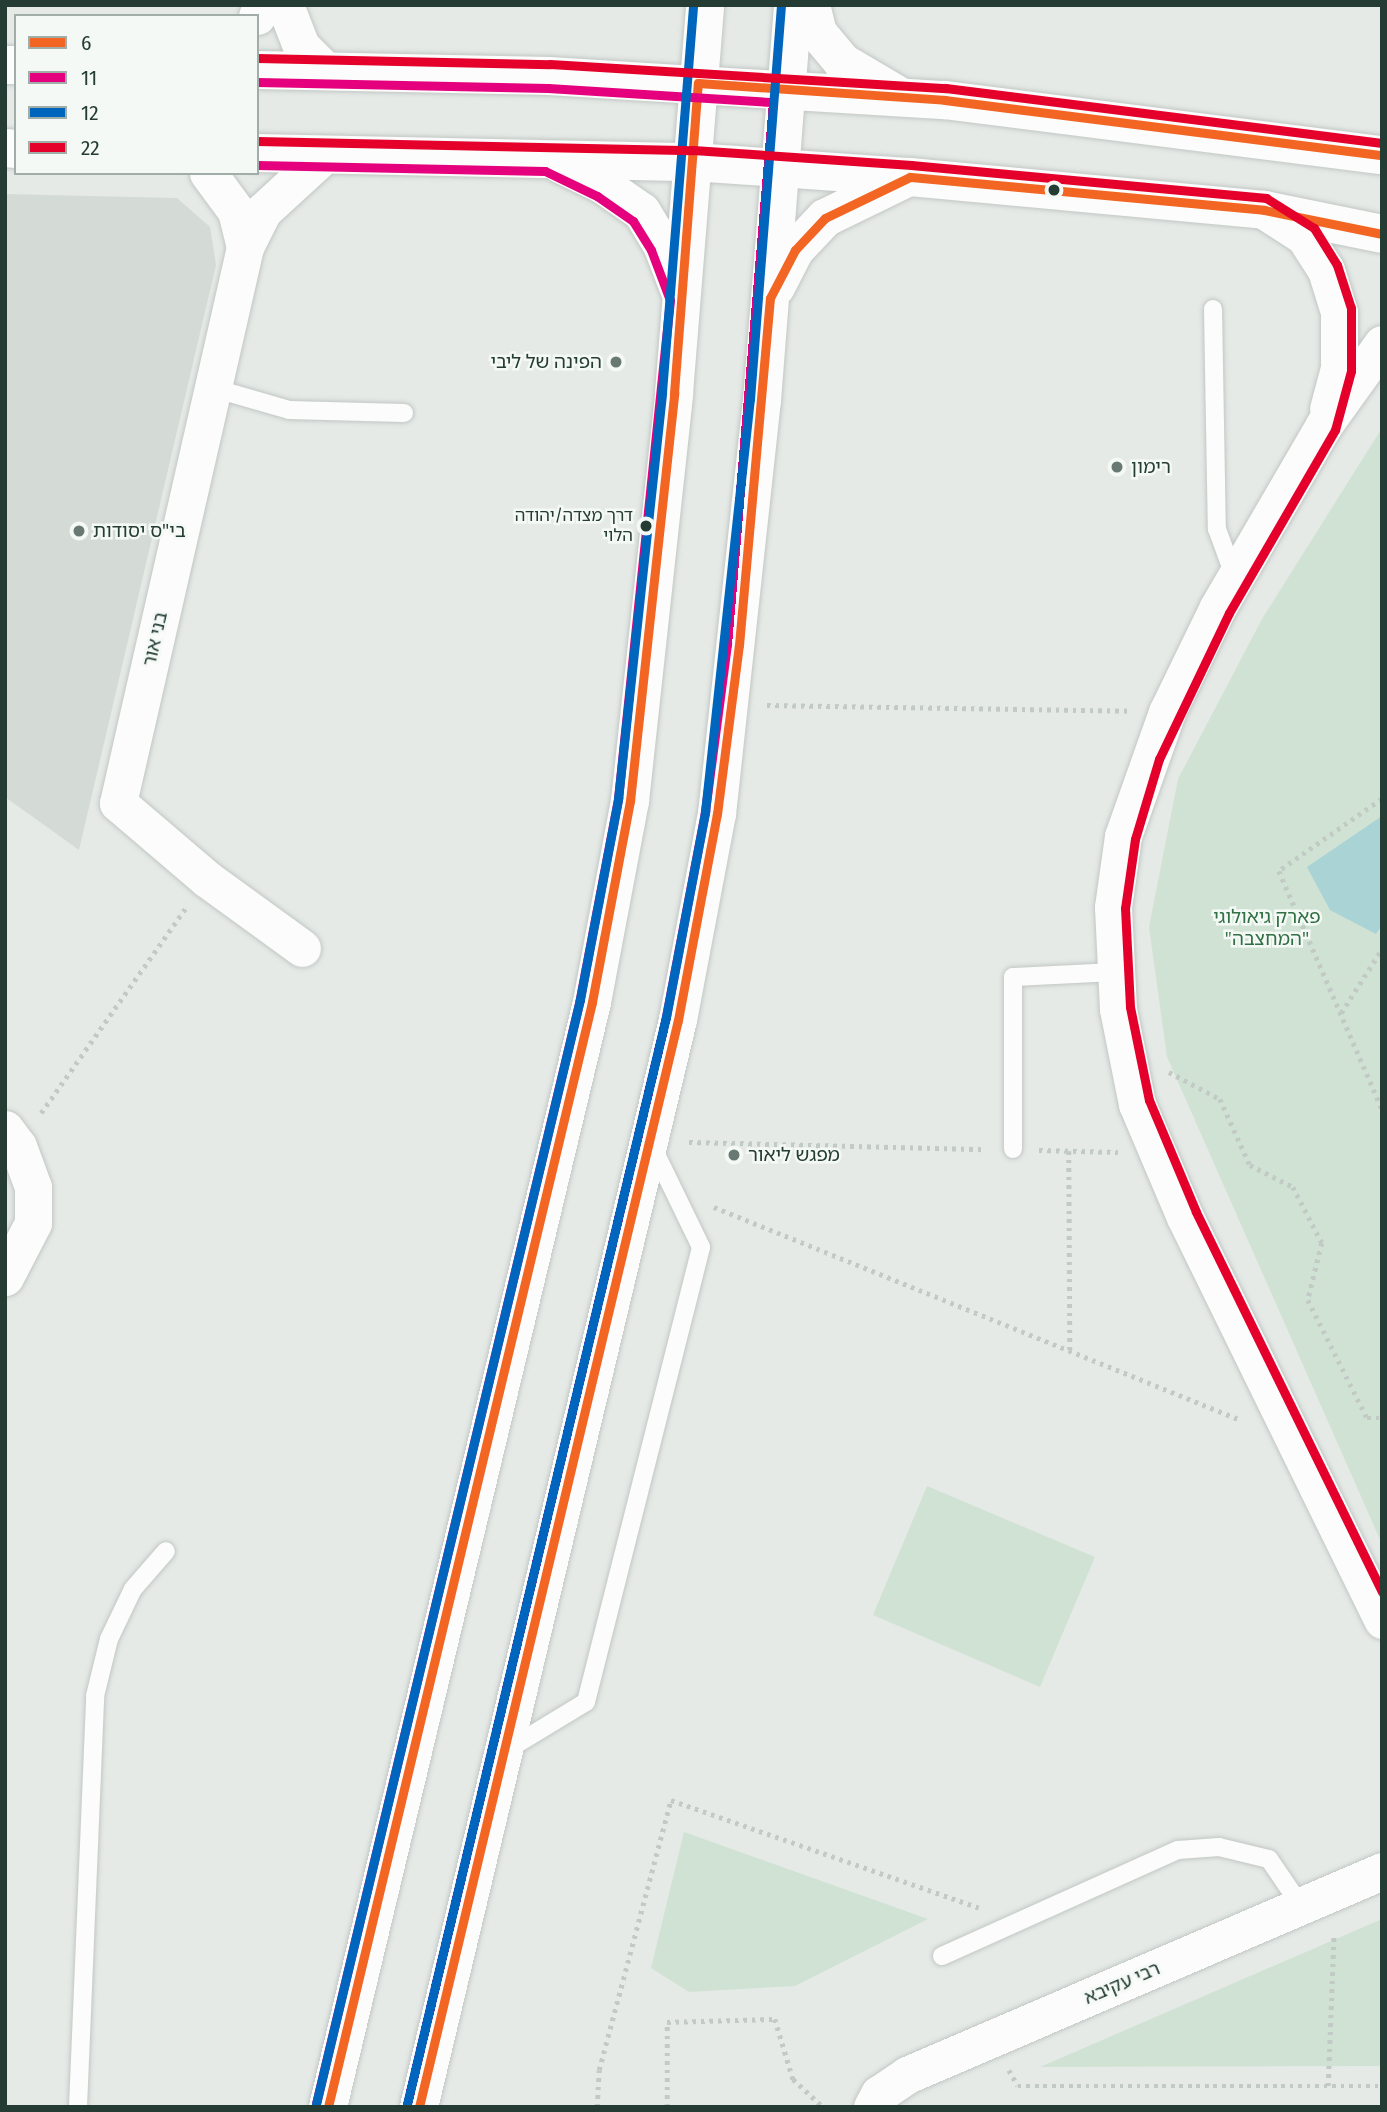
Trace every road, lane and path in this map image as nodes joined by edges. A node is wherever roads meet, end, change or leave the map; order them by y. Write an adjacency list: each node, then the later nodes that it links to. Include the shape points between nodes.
1 (285, 5): 6 (street, via 300,46)
2 (705, 5): 7 (main road)
3 (793, 5): 8 (main road)
4 (811, 5): 9 (main road, via 818,33 842,62)
5 (259, 70): 6 (main road)
6 (326, 71): 7 (main road)
7 (698, 83): 8 (main road); 14 (main road)
8 (786, 91): 9 (main road); 15 (main road)
9 (900, 97): 12 (main road)
10 (259, 153): 11 (main road)
11 (324, 155): 13 (main road); 20 (street, בני אור, via 263,211)
12 (1382, 155)
13 (548, 159): 14 (main road); 21 (main road, via 642,212 662,245)
14 (692, 162): 15 (main road); 21 (main road)
15 (780, 168): 17 (main road); 22 (main road)
16 (209, 175): 20 (street, בני אור, via 236,211)
17 (910, 177): 18 (main road); 22 (main road, via 825,218 794,250)
18 (1264, 210): 19 (main road); 27 (street, via 1304,236 1326,270 1339,312 1339,368)
19 (1382, 234)
20 (245, 247): 25 (street, בני אור)
21 (682, 298): 61 (main road, via 630,800 592,1002)
22 (770, 298): 29 (main road)
23 (1213, 309): 28 (lane, via 1217,529)
24 (1382, 344): 27 (street)
25 (213, 388): 26 (lane, via 289,410); 32 (street, בני אור, via 118,803)
26 (404, 413)
27 (1324, 425): 28 (street)
28 (1235, 578): 30 (street)
29 (731, 704): 30 (path); 40 (main road, via 717,814)
30 (1167, 712): 35 (street, via 1123,836 1113,907)
31 (1382, 799): 36 (path, via 1279,870)
32 (207, 879): 33 (street, בני אור); 39 (path)
33 (302, 948)
34 (1382, 949): 36 (path)
35 (1116, 972): 37 (street); 41 (lane, via 1013,977)
36 (1340, 1014): 38 (path)
37 (1126, 1049): 43 (street, via 1137,1104); 47 (path, via 1220,1099 1250,1165 1293,1187 1322,1243 1308,1300 1367,1418)
38 (1382, 1109)
39 (12, 1137): 45 (street, via 33,1187 33,1223)
40 (650, 1141): 41 (path); 44 (lane); 51 (main road)
41 (1013, 1149): 42 (path)
42 (1069, 1150): 43 (path); 46 (path)
43 (1158, 1153): 48 (street)
44 (674, 1191): 46 (path); 51 (lane, via 701,1247 586,1702)
45 (5, 1276)
46 (1070, 1351): 48 (path)
47 (1382, 1418)
48 (1294, 1441): 50 (street)
49 (166, 1551): 60 (lane, via 133,1589 109,1639 95,1696)
50 (1382, 1620)
51 (504, 1752): 62 (main road)
52 (1382, 1871): 53 (street, רבי עקיבא)
53 (1335, 1891): 54 (street, רבי עקיבא); 58 (path)
54 (1301, 1906): 55 (lane, via 1269,1859 1219,1847 1178,1850); 57 (street, רבי עקיבא)
55 (1018, 1922): 56 (lane); 63 (path, via 671,1800 599,2070)
56 (942, 1956)
57 (991, 2039): 58 (path, via 1018,2086); 66 (street, רבי עקיבא, via 907,2075 879,2094)
58 (1328, 2086): 59 (path)
59 (1382, 2086)
60 (78, 2107)
61 (328, 2107)
62 (419, 2107)
63 (597, 2107)
64 (667, 2107): 65 (path, via 667,2022 775,2019 793,2079)
65 (823, 2107)
66 (872, 2107)

